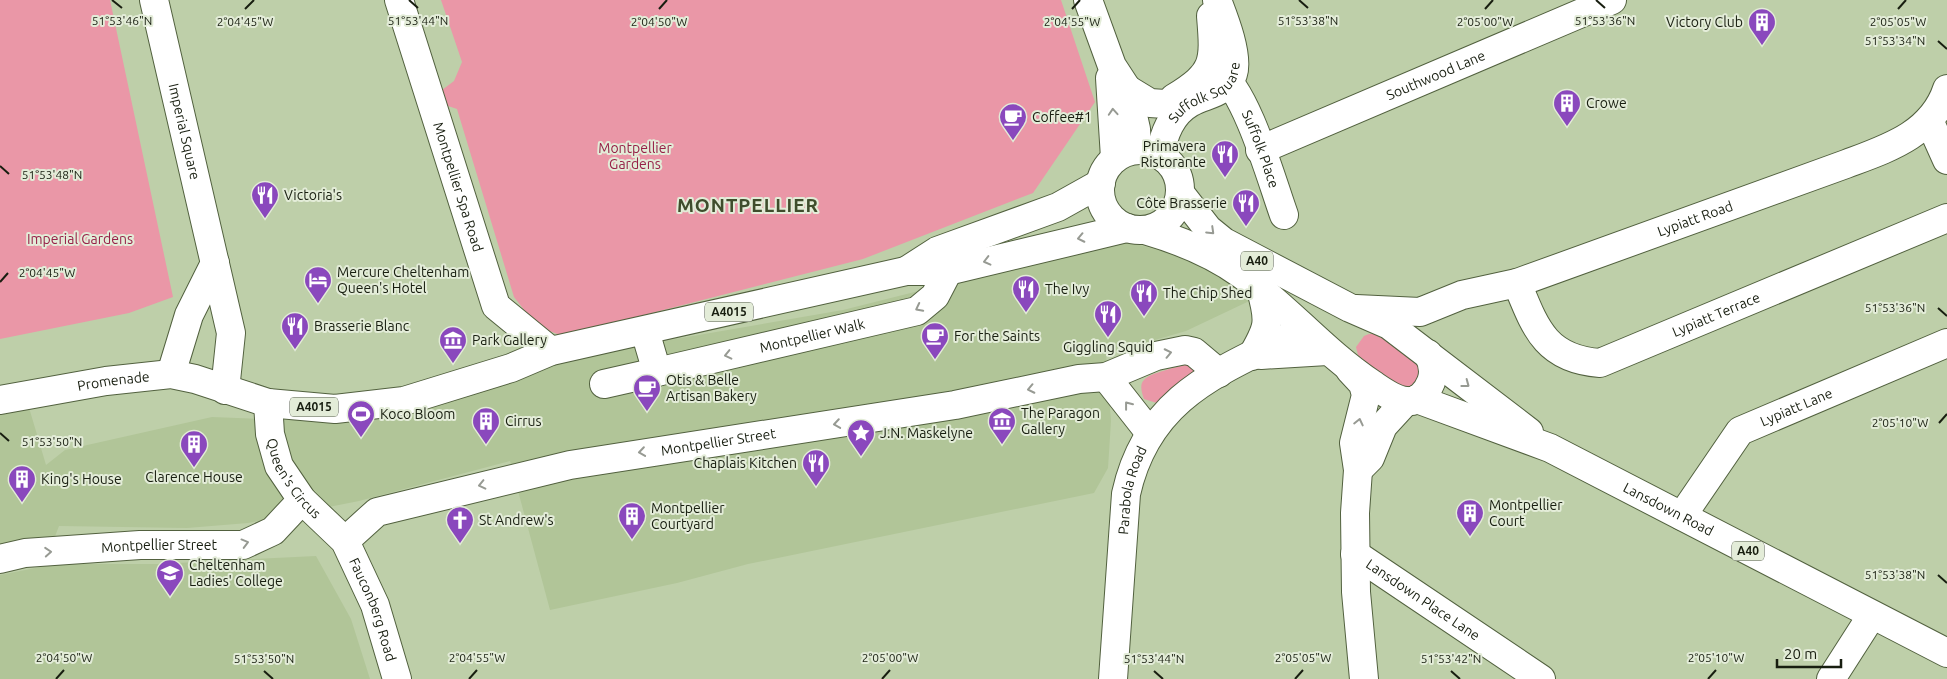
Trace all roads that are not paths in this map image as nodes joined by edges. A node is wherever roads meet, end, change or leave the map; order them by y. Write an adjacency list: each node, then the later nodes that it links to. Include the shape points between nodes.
1 (154, 0): 19 (main road, Imperial Square)
2 (399, 0): 29 (main road, Montpellier Spa Road, via 496,306)
3 (1088, 0): 6 (main road)
4 (1612, 0): 11 (main road, Southwood Lane)
5 (1212, 6): 7 (main road, Suffolk Square, via 1234,61 1234,73)
6 (1112, 66): 8 (main road); 12 (main road, one-way to 6, via 1110,89)
7 (1220, 73): 9 (main road, Suffolk Square); 11 (main road, Suffolk Place, via 1244,107); 12 (main road, Suffolk Square, via 1219,91 1189,103 1166,130)
8 (1127, 89): 9 (main road, via 1150,103); 12 (main road)
9 (1165, 104): 12 (main road, Suffolk Square, via 1150,125)
10 (1941, 104): 13 (main road); 22 (main road, Lypiatt Road, via 1908,138 1881,151)
11 (1260, 150): 16 (main road, Suffolk Place)
12 (1139, 153): 14 (main road, via 1103,174); 15 (main road, A40, via 1176,172)
13 (1947, 160)
14 (1100, 183): 18 (main road, A40, via 1106,210 1119,224); 21 (main road, A4015, via 1058,207 937,251)
15 (1180, 193): 18 (main road, via 1179,202 1162,224); 24 (main road, A40, one-way to 24, via 1208,229 1224,242)
16 (1284, 215)
17 (1947, 218): 22 (main road, Lypiatt Terrace, via 1600,363 1570,358 1548,344 1533,322)
18 (1136, 229): 20 (main road, A4015, one-way to 20); 23 (main road, A40, via 1188,245 1224,262)
19 (215, 263): 36 (main road, via 189,315); 39 (main road, Imperial Square, via 231,333)
20 (948, 270): 21 (main road, A4015); 34 (main road, Montpellier Walk, one-way to 34, via 935,296 917,311)
21 (906, 271): 27 (main road, A4015)
22 (1516, 283): 25 (main road, Lypiatt Road, via 1462,295)
23 (1261, 290): 26 (main road, A40); 32 (main road, via 1268,316 1265,334)
24 (1350, 308): 25 (main road, Lypiatt Road); 26 (main road, Parabola Road, via 1332,313); 31 (main road, A40, via 1389,325)
25 (1420, 312): 31 (main road)
26 (1304, 329): 30 (main road, A40); 32 (main road, Parabola Road)
27 (645, 331): 29 (main road, A4015); 34 (main road)
28 (1947, 343): 47 (main road, Lypiatt Lane, via 1740,431)
29 (551, 351): 42 (main road, A4015, via 510,368 404,401 335,409)
30 (1327, 351): 32 (main road, Parabola Road); 33 (main road, A40)
31 (1428, 354): 41 (main road, via 1433,363 1433,378 1428,390); 44 (main road, Lansdown Road / A40, one-way to 44)
32 (1252, 356): 35 (main road, Parabola Road)
33 (1350, 370): 41 (main road, A40, via 1385,393); 45 (main road, one-way to 33, via 1354,443 1366,395 1363,384)
34 (657, 372): 38 (main road, Montpellier Walk)
35 (1219, 372): 37 (main road, Montpellier Street, one-way to 35, via 1156,356 1185,350 1194,352); 43 (main road, Parabola Road, via 1170,407)
36 (171, 374): 39 (main road, Promenade / A4015); 40 (main road, Promenade / A4015, via 106,381)
37 (1106, 377): 43 (main road, one-way to 37); 48 (main road, Montpellier Street, one-way to 48, via 1079,379 955,405 570,465 377,512)
38 (604, 384)
39 (225, 390): 42 (main road, A4015)
40 (0, 400)
41 (1411, 400): 44 (main road, Lansdown Road / A40); 45 (main road, via 1383,426 1370,458)
42 (268, 403): 46 (main road, Queen's Circus, via 274,452 286,478)
43 (1150, 433): 54 (main road, Parabola Road, via 1131,471 1126,494)
44 (1550, 448): 47 (main road, Lansdown Road / A40)
45 (1358, 470): 49 (main road)
46 (302, 500): 48 (main road, Queen's Circus); 50 (main road, Montpellier Street, one-way to 46, via 25,553 140,545 243,545 273,531)
47 (1682, 516): 51 (main road, Lansdown Road / A40)
48 (344, 541): 53 (main road, Fauconberg Road, via 375,605)
49 (1355, 554): 55 (main road); 56 (main road, Lansdown Place Lane)
50 (0, 559)
51 (1872, 615): 52 (main road, Lansdown Road / A40); 57 (main road)
52 (1947, 653)
53 (397, 679)
54 (1113, 679)
55 (1364, 679)
56 (1541, 679)
57 (1831, 679)

